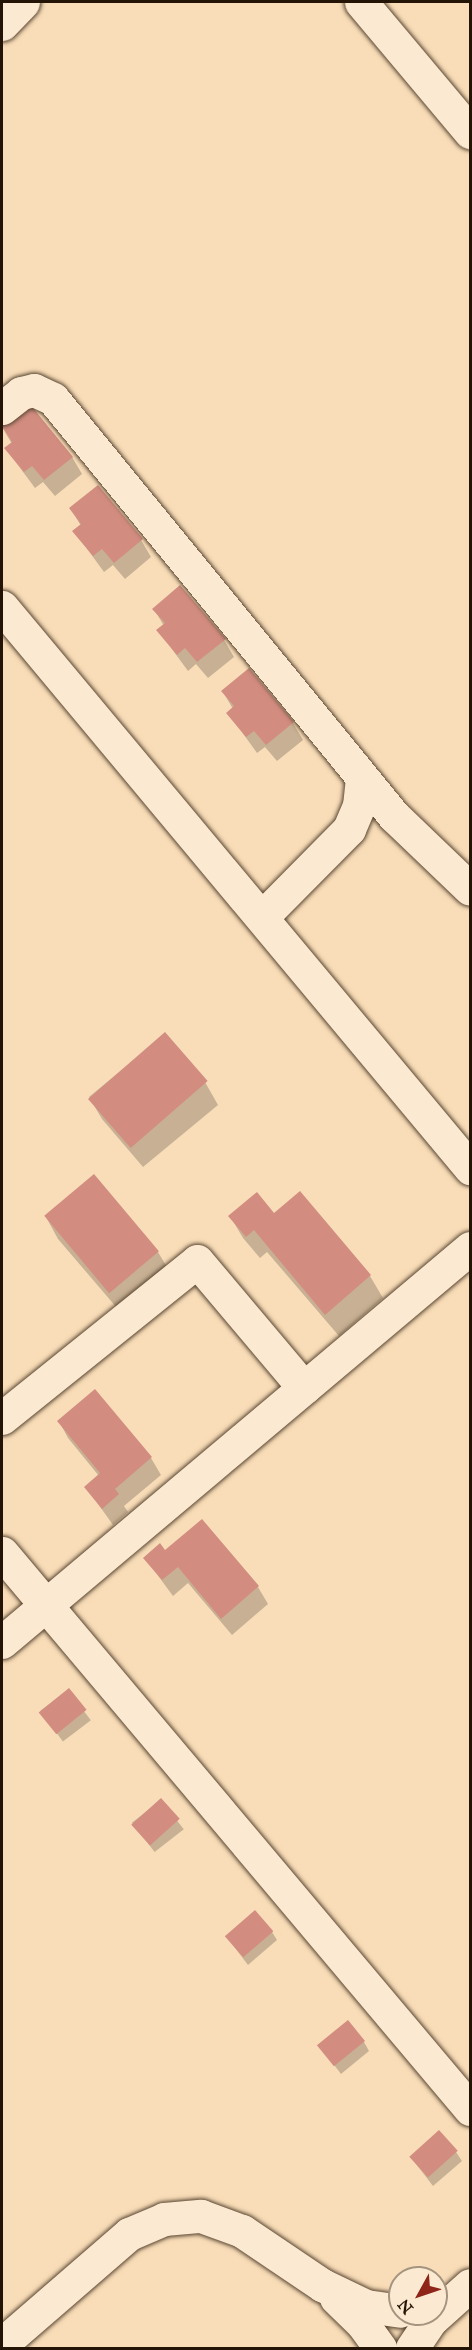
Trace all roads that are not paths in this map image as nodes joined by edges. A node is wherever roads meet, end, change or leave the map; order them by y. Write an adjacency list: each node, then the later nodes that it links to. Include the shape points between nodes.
1 (23, 2): 3 (street)
2 (361, 2): 4 (street)
3 (2, 24)
4 (465, 117)
5 (2, 408): 7 (street, via 21,393 34,390 53,399)
6 (2, 607): 9 (street)
7 (362, 778): 8 (street, via 394,816); 9 (street, via 359,807 349,829)
8 (471, 889)
9 (262, 917): 10 (street)
10 (471, 1168)
11 (471, 1248): 12 (street)
12 (304, 1388): 13 (street, via 197,1261); 15 (street)
13 (2, 1418)
14 (2, 1553): 15 (street)
15 (44, 1606): 16 (street); 17 (street)
16 (2, 1642)
17 (471, 2109)
18 (322, 2286): 20 (street, via 366,2306); 21 (street, via 242,2231 201,2216 164,2219 129,2234); 22 (street, via 362,2323)
19 (451, 2299): 23 (street)
20 (388, 2310)
21 (2, 2344)
22 (380, 2349)
23 (412, 2349)

